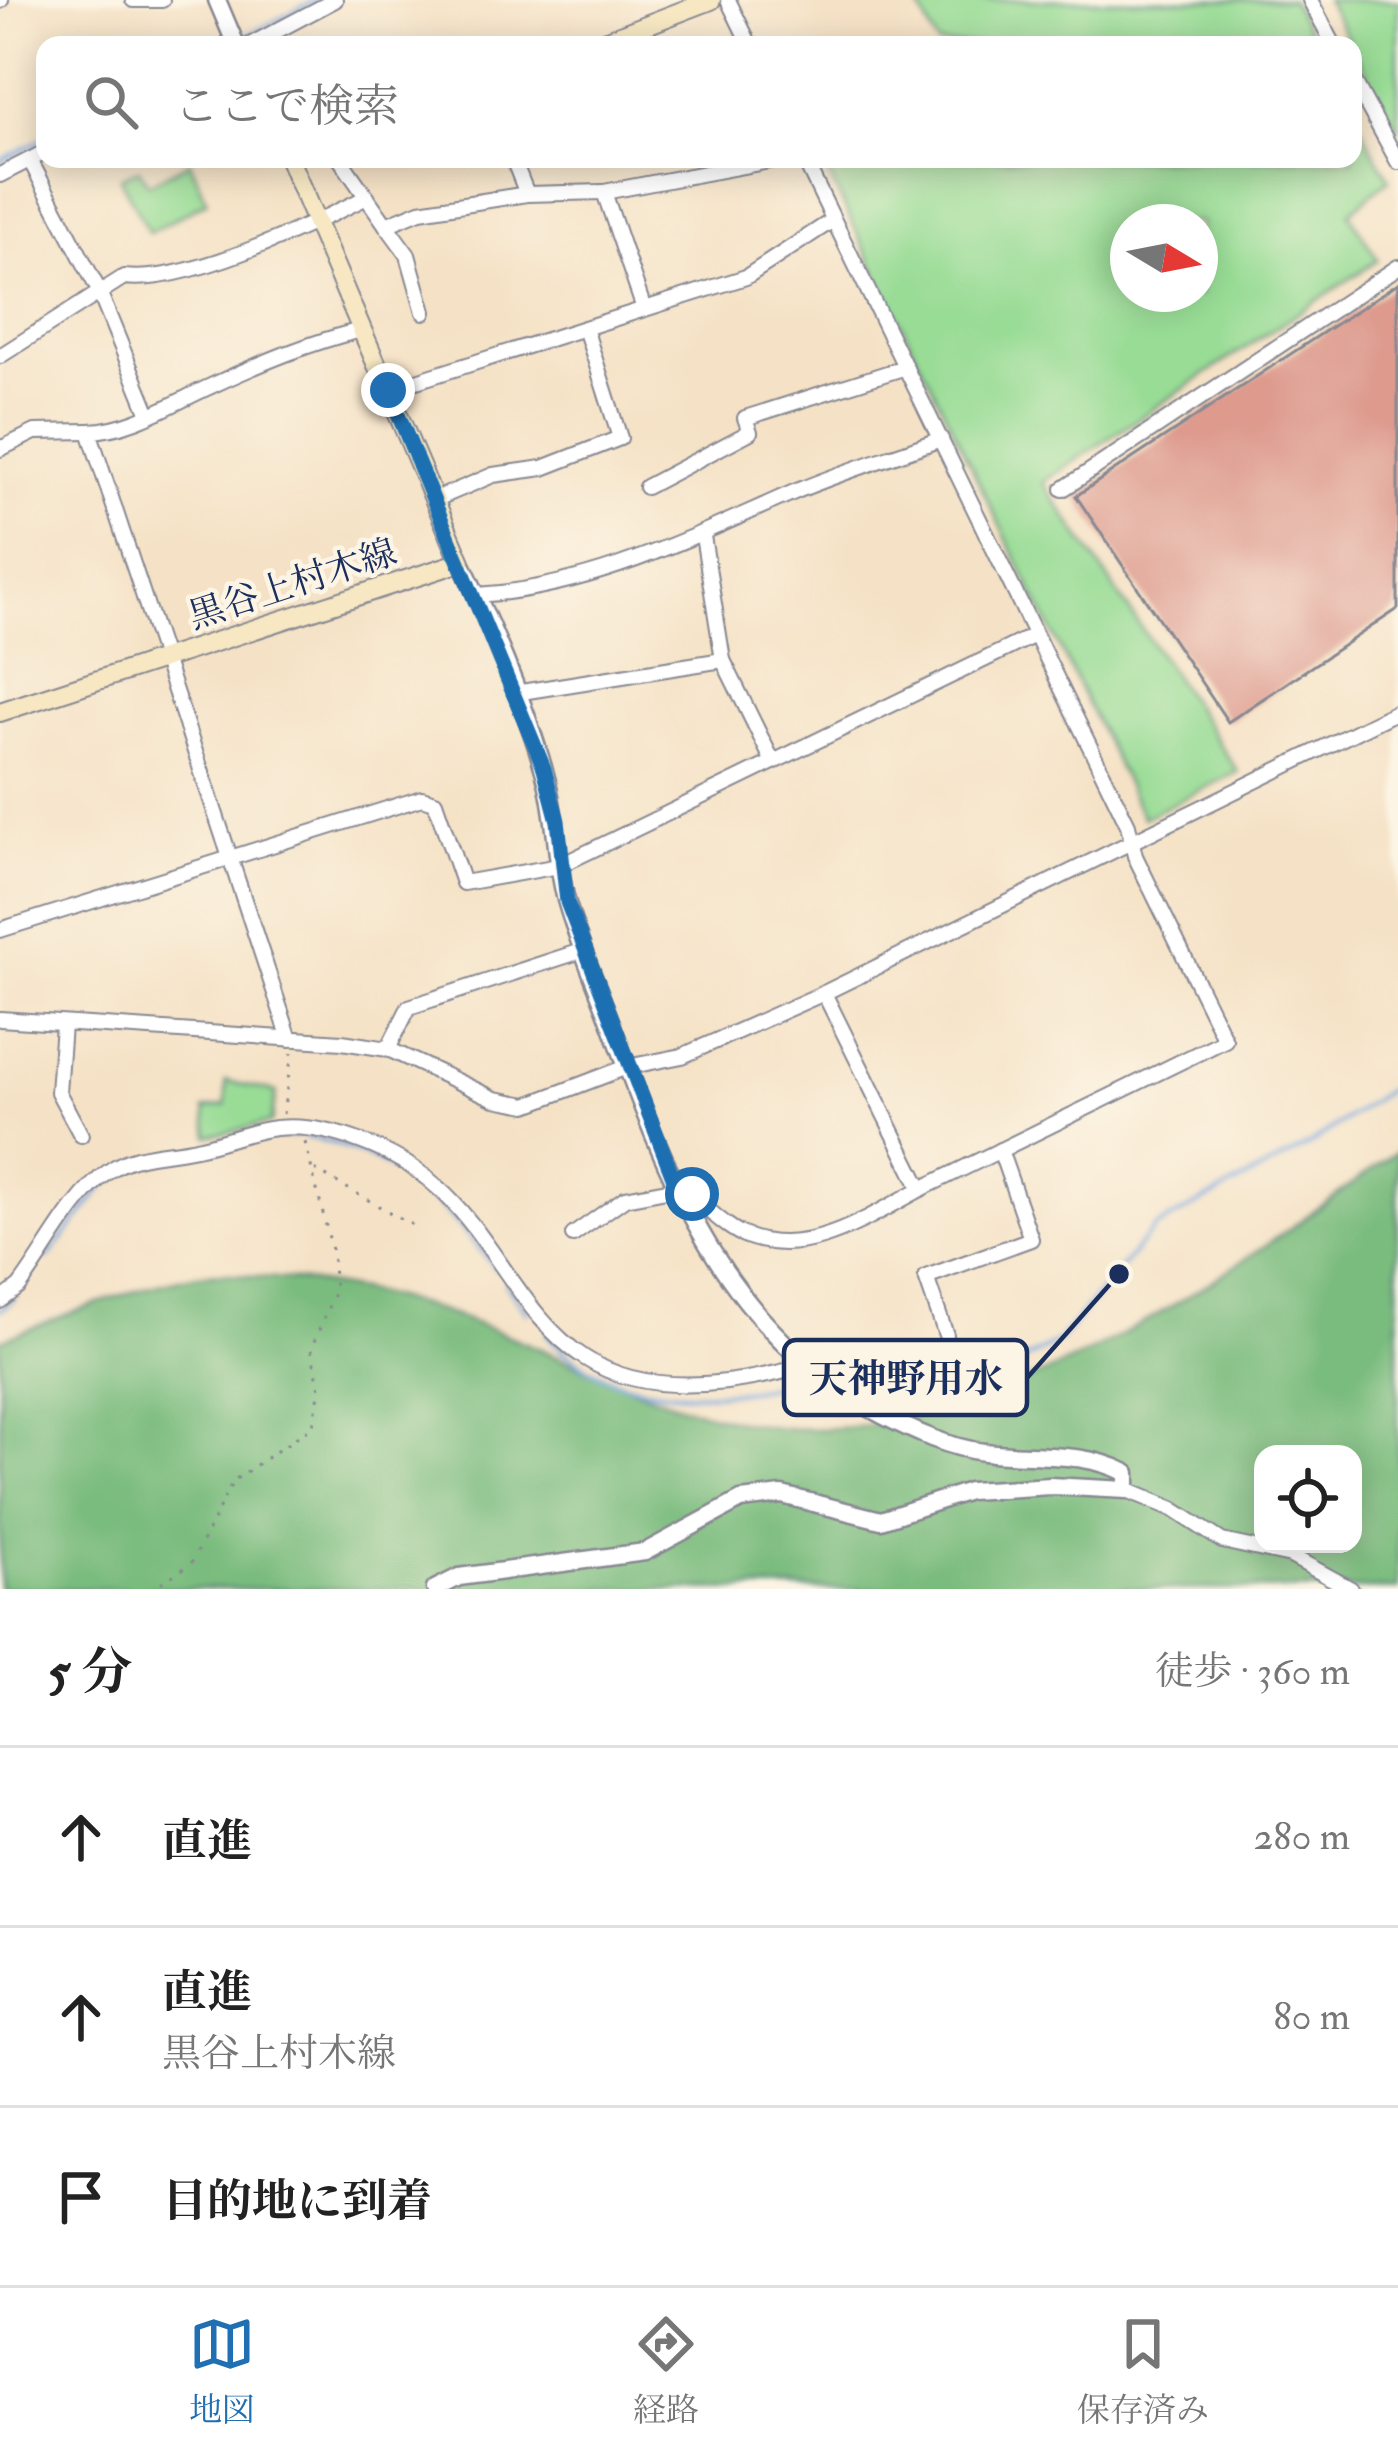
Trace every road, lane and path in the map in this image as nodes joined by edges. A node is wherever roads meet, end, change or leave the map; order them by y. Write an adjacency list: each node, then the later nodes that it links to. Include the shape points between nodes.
1 (133, 0): 2 (street)
2 (162, 0)
3 (218, 0): 8 (street)
4 (335, 0): 9 (street)
5 (711, 0): 10 (main road)
6 (728, 0): 11 (street)
7 (1310, 0): 12 (street)
8 (232, 36)
9 (267, 36)
10 (617, 36)
11 (746, 36)
12 (1329, 36)
13 (1362, 96): 16 (street)
14 (36, 157): 15 (street)
15 (30, 160): 22 (street); 30 (street)
16 (1398, 162)
17 (293, 168): 27 (main road, 黒谷上村木線)
18 (346, 168): 25 (street)
19 (517, 168): 24 (street)
20 (732, 168): 23 (street)
21 (808, 168): 26 (street)
22 (0, 175)
23 (604, 192): 24 (street); 31 (street)
24 (527, 194): 28 (street, via 420,211)
25 (367, 197): 27 (street); 28 (street)
26 (833, 220): 31 (street, via 746,277); 36 (street)
27 (315, 223): 30 (street, via 154,281 124,277); 34 (main road, 黒谷上村木線)
28 (386, 225): 32 (street, via 408,255)
29 (1398, 267): 43 (street)
30 (98, 289): 35 (street); 38 (street)
31 (644, 309): 33 (street)
32 (424, 312)
33 (585, 328): 37 (street); 44 (street, via 620,439)
34 (361, 330): 37 (main road, 黒谷上村木線); 38 (street, via 308,344)
35 (0, 356)
36 (906, 368): 40 (street); 42 (street, via 745,418 750,432)
37 (388, 390): 44 (main road, 黒谷上村木線)
38 (149, 414): 39 (street)
39 (89, 431): 41 (street, via 35,431); 50 (street)
40 (941, 439): 45 (street, via 791,493); 48 (street)
41 (0, 448)
42 (646, 487)
43 (1063, 489)
44 (434, 500): 46 (main road, 黒谷上村木線)
45 (703, 536): 47 (street, via 538,591); 49 (street)
46 (461, 562): 47 (street); 50 (main road, 黒谷上村木線)
47 (477, 595): 51 (street)
48 (1035, 634): 54 (street); 55 (street)
49 (723, 660): 51 (street); 54 (street)
50 (163, 661): 53 (main road, 黒谷上村木線); 56 (street)
51 (514, 693): 57 (street, via 553,803)
52 (1398, 711): 55 (street)
53 (0, 712)
54 (773, 763): 57 (street)
55 (1131, 840): 60 (street); 69 (street, via 1225,1040)
56 (230, 857): 57 (street, via 422,798 434,802 463,883); 58 (street); 63 (street)
57 (560, 866): 59 (street)
58 (0, 930)
59 (584, 950): 64 (street, via 410,1007); 65 (street)
60 (824, 993): 65 (street, via 682,1056); 72 (street)
61 (0, 1019): 62 (street)
62 (63, 1025): 63 (street); 68 (street, via 58,1092)
63 (290, 1039): 64 (street); 66 (path)
64 (388, 1049): 65 (street, via 496,1099 527,1105)
65 (627, 1067): 71 (street)
66 (280, 1127): 67 (street); 75 (street, via 142,1155 107,1172)
67 (302, 1129): 70 (path); 77 (street, via 366,1144 434,1183 561,1339 611,1371 722,1384)
68 (81, 1135)
69 (1000, 1150): 72 (street); 76 (street, via 1031,1239 926,1276)
70 (313, 1169): 73 (path); 79 (path, via 335,1291 310,1349 320,1389 313,1426 233,1481 191,1564)
71 (677, 1187): 72 (street, via 742,1235 776,1243 821,1240); 74 (street, via 625,1198); 77 (street, via 710,1256 750,1310)
72 (921, 1190)
73 (414, 1226)
74 (573, 1235)
75 (0, 1301)
76 (946, 1336)
77 (808, 1366): 78 (street, via 936,1440 981,1452 1098,1459 1127,1473)
78 (1127, 1490): 80 (street, via 969,1491 880,1520 782,1495 741,1500 645,1552 459,1576); 81 (street, via 1222,1541 1291,1556)
79 (151, 1589)
80 (435, 1589)
81 (1351, 1589)

